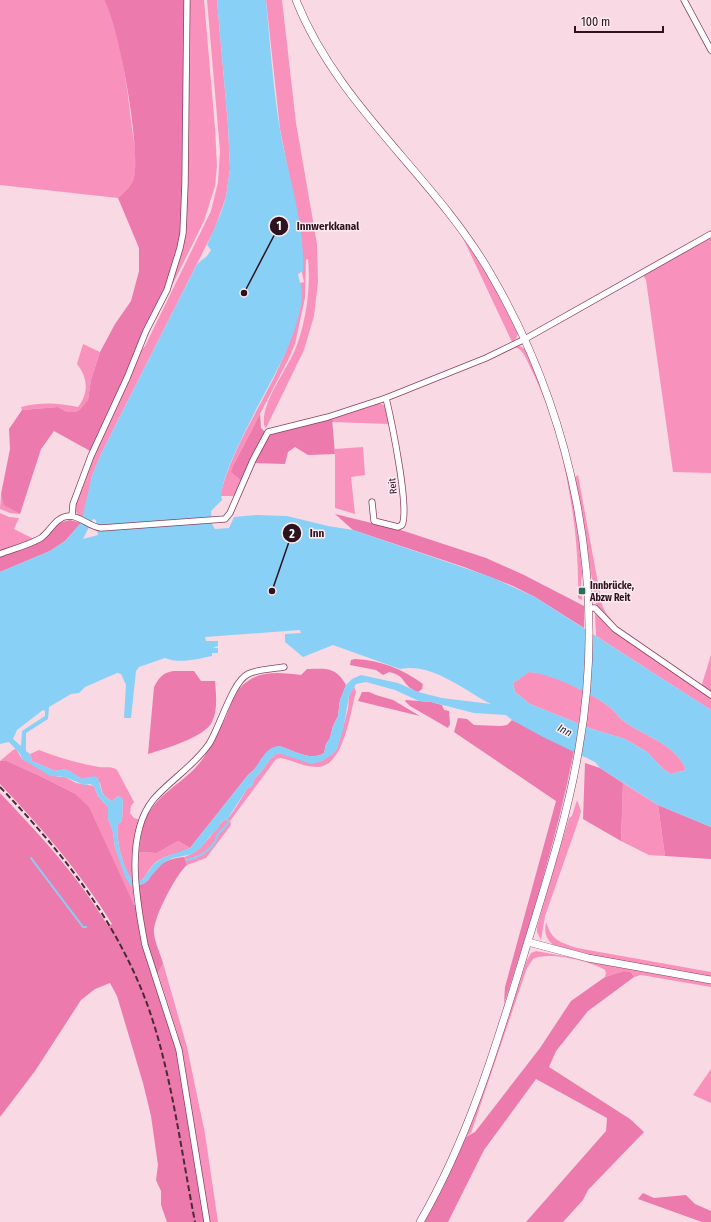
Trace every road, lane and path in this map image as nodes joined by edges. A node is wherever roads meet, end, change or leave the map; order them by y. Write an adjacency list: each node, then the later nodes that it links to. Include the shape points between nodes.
1 (187, 0): 9 (street, via 185,184 180,248 167,290 146,331 91,456 73,504)
2 (296, 0): 6 (street, via 316,44 331,69 354,101 439,198 488,270)
3 (684, 0): 4 (street)
4 (711, 50)
5 (711, 234): 6 (street)
6 (525, 339): 7 (street, via 486,358); 11 (street, via 550,403 567,459 582,528)
7 (386, 398): 8 (street, Reit, via 395,435 404,516 402,525 398,527 374,521); 9 (street, via 328,417 268,432 229,516 224,519 95,528)
8 (372, 502)
9 (72, 516): 10 (street, via 56,521 39,539)
10 (0, 554)
11 (589, 608): 13 (street, via 595,608 615,629); 14 (street, via 584,715 567,807)
12 (284, 666): 16 (street, via 252,672 239,681 206,749 172,780 149,806 138,837 136,890 145,945 179,1050)
13 (711, 695)
14 (528, 942): 15 (street, via 588,958); 17 (street, via 456,1152)
15 (711, 980)
16 (207, 1222)
17 (420, 1222)

